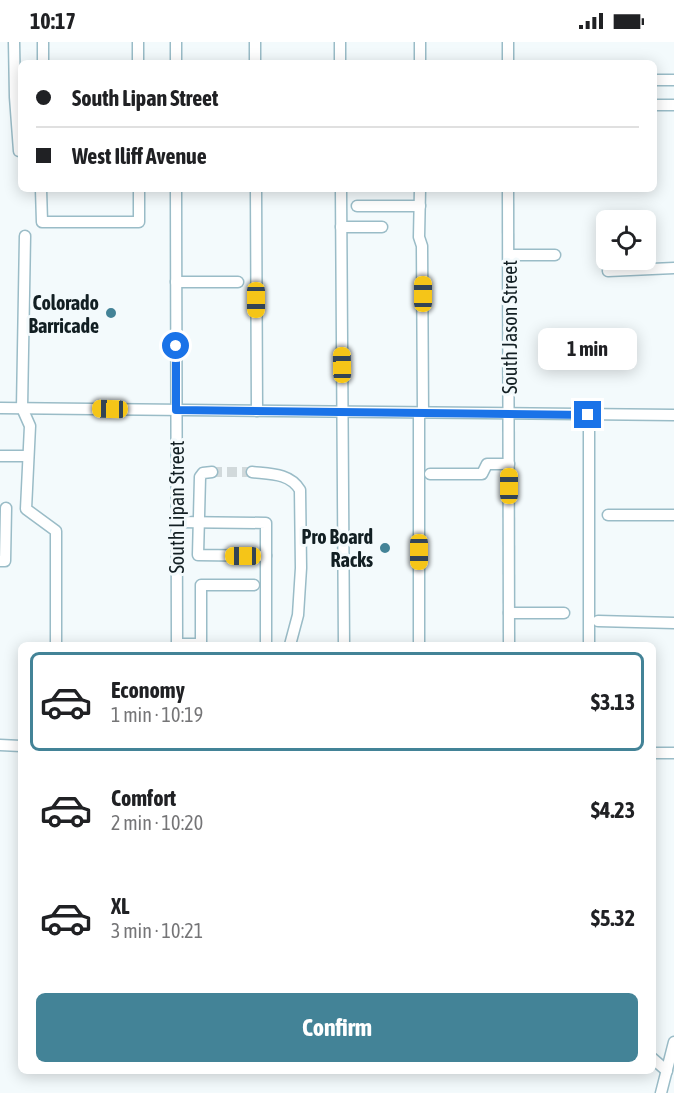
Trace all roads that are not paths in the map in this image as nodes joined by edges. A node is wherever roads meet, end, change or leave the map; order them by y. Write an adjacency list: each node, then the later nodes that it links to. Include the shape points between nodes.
1 (14, 42): 16 (street)
2 (43, 42): 9 (street)
3 (138, 42): 10 (street)
4 (176, 42): 11 (street)
5 (255, 42): 12 (street)
6 (340, 42): 13 (street)
7 (420, 42): 14 (street)
8 (508, 42): 15 (street)
9 (43, 60)
10 (138, 60)
11 (176, 60)
12 (255, 60)
13 (340, 60)
14 (420, 60)
15 (508, 60)
16 (18, 70)
17 (657, 80): 18 (street)
18 (674, 80)
19 (657, 105): 20 (street)
20 (674, 105)
21 (41, 192): 22 (street, via 42,222 139,222)
22 (139, 192)
23 (176, 192): 37 (street, South Lipan Street)
24 (256, 192): 42 (street)
25 (341, 192): 30 (street)
26 (420, 192): 29 (street)
27 (508, 192): 33 (street, South Jason Street)
28 (357, 206): 29 (street)
29 (420, 206): 44 (street)
30 (341, 227): 31 (street); 43 (street)
31 (382, 227)
32 (25, 236): 40 (street)
33 (508, 255): 34 (street); 45 (street, South Jason Street)
34 (555, 255)
35 (674, 268): 36 (street)
36 (608, 271)
37 (176, 282): 38 (street); 41 (street, South Lipan Street)
38 (237, 282)
39 (0, 408): 40 (street)
40 (22, 408): 41 (street); 49 (street, via 30,426)
41 (176, 410): 42 (street); 58 (street, South Lipan Street)
42 (257, 411): 43 (street)
43 (342, 412): 44 (street); 72 (street)
44 (421, 413): 45 (street); 73 (street)
45 (509, 414): 46 (street); 50 (street, South Jason Street)
46 (588, 415): 47 (street); 75 (street)
47 (674, 415)
48 (0, 456): 49 (street)
49 (28, 456): 55 (street)
50 (509, 464): 53 (street, via 487,464 482,474); 63 (street, South Jason Street)
51 (212, 472): 59 (street, via 200,477)
52 (252, 472): 71 (street, via 287,477 300,490 301,568)
53 (430, 474)
54 (3, 508): 55 (street); 61 (street, via 5,561)
55 (26, 509): 67 (street, via 56,531)
56 (608, 515): 57 (street)
57 (674, 515)
58 (176, 522): 59 (street); 68 (street, South Lipan Street)
59 (198, 522): 60 (street, via 198,555); 60 (street, via 266,523)
60 (266, 556): 70 (street)
61 (0, 561)
62 (254, 585): 69 (street, via 201,585)
63 (509, 613): 64 (street); 74 (street, South Jason Street)
64 (564, 613)
65 (598, 621): 66 (street)
66 (674, 623)
67 (56, 642)
68 (177, 642)
69 (201, 642)
70 (266, 642)
71 (292, 642)
72 (344, 642)
73 (419, 642)
74 (509, 642)
75 (589, 642)
76 (0, 746): 77 (street)
77 (18, 746)
78 (656, 753): 79 (street)
79 (674, 753)
80 (674, 1042): 82 (street)
81 (656, 1061): 82 (street)
82 (667, 1071): 83 (street)
83 (661, 1093)

